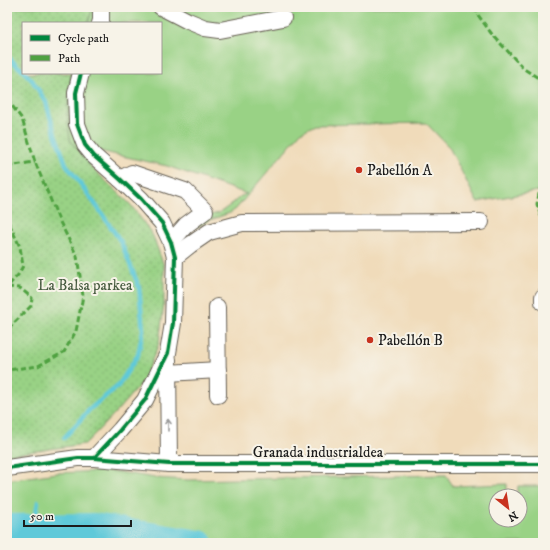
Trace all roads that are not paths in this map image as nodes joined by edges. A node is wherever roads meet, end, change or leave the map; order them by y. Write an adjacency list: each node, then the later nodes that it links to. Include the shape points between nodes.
1 (101, 7): 4 (street)
2 (161, 7): 3 (street, via 205,28 220,30)
3 (283, 18)
4 (100, 22)
5 (81, 74): 6 (street, via 76,93 77,124 85,145)
6 (120, 179): 8 (street, via 141,198 162,223); 8 (street, via 132,173 185,191 205,211 186,225)
7 (481, 222): 8 (street, via 242,223 209,232 190,245)
8 (173, 249): 12 (street, via 173,323)
9 (543, 297): 10 (street)
10 (543, 302)
11 (217, 307): 13 (street)
12 (168, 353): 14 (street); 16 (street, via 145,400)
13 (218, 370): 14 (street); 15 (street)
14 (168, 373): 17 (street, one-way to 14)
15 (218, 395)
16 (94, 458): 17 (street, Granada industrialdea); 19 (street, Granada industrialdea)
17 (169, 464): 18 (street, Granada industrialdea)
18 (543, 464)
19 (7, 468)

